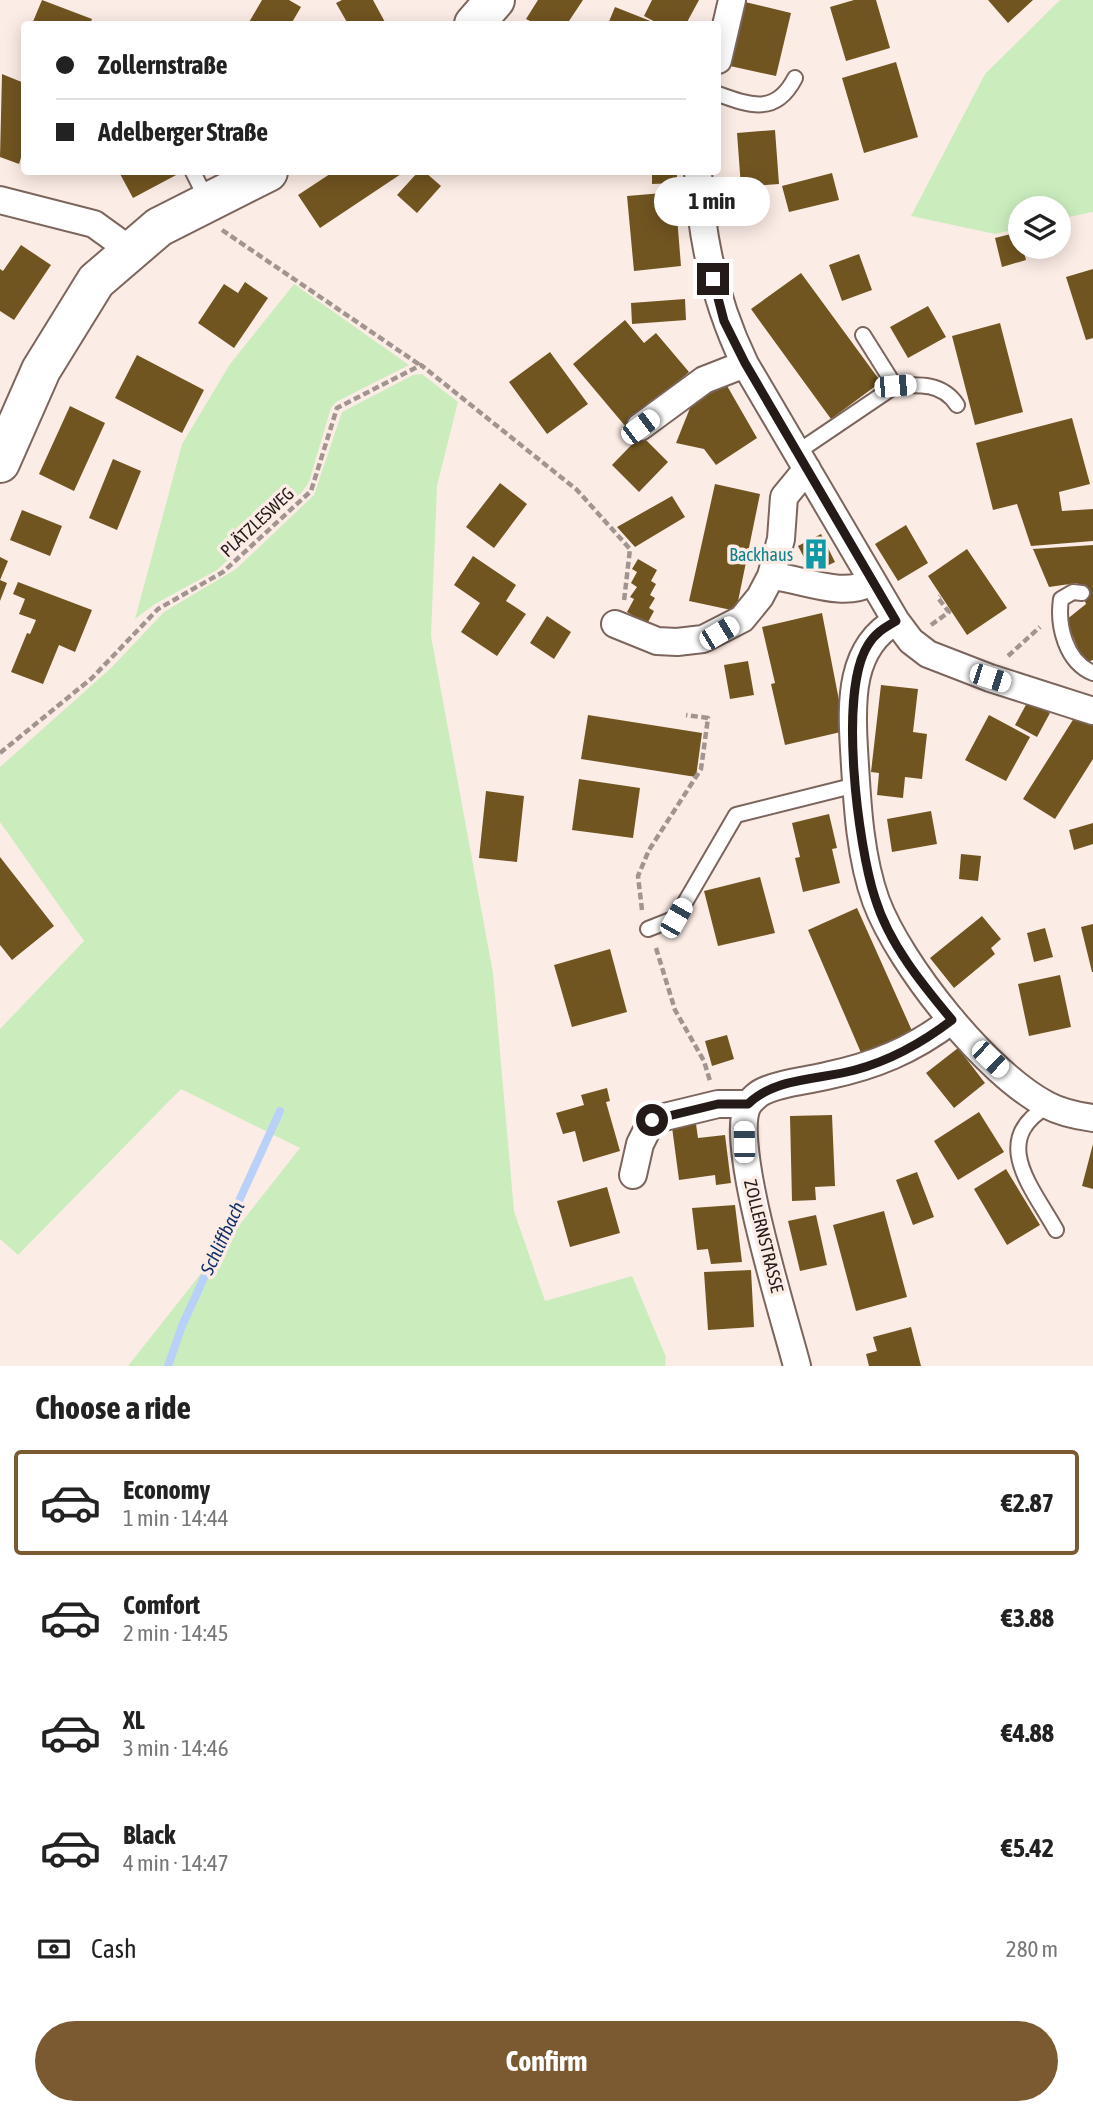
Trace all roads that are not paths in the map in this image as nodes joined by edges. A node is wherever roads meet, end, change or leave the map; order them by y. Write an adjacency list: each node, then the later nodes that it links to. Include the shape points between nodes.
1 (495, 0): 3 (main road)
2 (732, 0): 4 (street)
3 (477, 21)
4 (721, 47)
5 (795, 78): 6 (lane, via 780,100 763,106)
6 (721, 95)
7 (258, 175): 9 (main road)
8 (698, 175): 13 (street, via 707,259 724,321)
9 (197, 194): 11 (main road)
10 (0, 201): 11 (street, via 93,224)
11 (130, 250): 18 (main road, via 96,281 68,324 41,370)
12 (863, 335): 14 (lane)
13 (745, 363): 16 (street, via 704,380); 17 (street)
14 (895, 386): 15 (lane, via 937,387); 17 (lane)
15 (957, 405)
16 (640, 427)
17 (802, 461): 19 (street, via 784,497 781,540); 20 (street)
18 (0, 463)
19 (771, 576): 20 (street, via 841,590 859,589); 22 (street, via 742,619 703,639 657,641)
20 (872, 582): 23 (street)
21 (1082, 593): 24 (lane, via 1073,592 1061,600 1061,627 1075,661)
22 (615, 624)
23 (903, 631): 25 (street, via 928,654); 26 (street, via 878,631 857,673 852,717)
24 (1093, 673)
25 (1093, 711)
26 (856, 785): 27 (lane, via 736,816 676,918); 28 (street, via 875,898 921,982)
27 (648, 929)
28 (952, 1020): 29 (street, via 898,1055 856,1070 778,1086 761,1092); 30 (street, via 1017,1084)
29 (748, 1104): 32 (street, via 718,1104 652,1120 640,1144); 34 (street, ZOLLERNSTRASSE, via 744,1122 748,1179)
30 (1048, 1106): 31 (street); 33 (lane, via 1031,1116 1018,1135 1020,1161)
31 (1093, 1118)
32 (633, 1175)
33 (1056, 1230)
34 (797, 1366)

